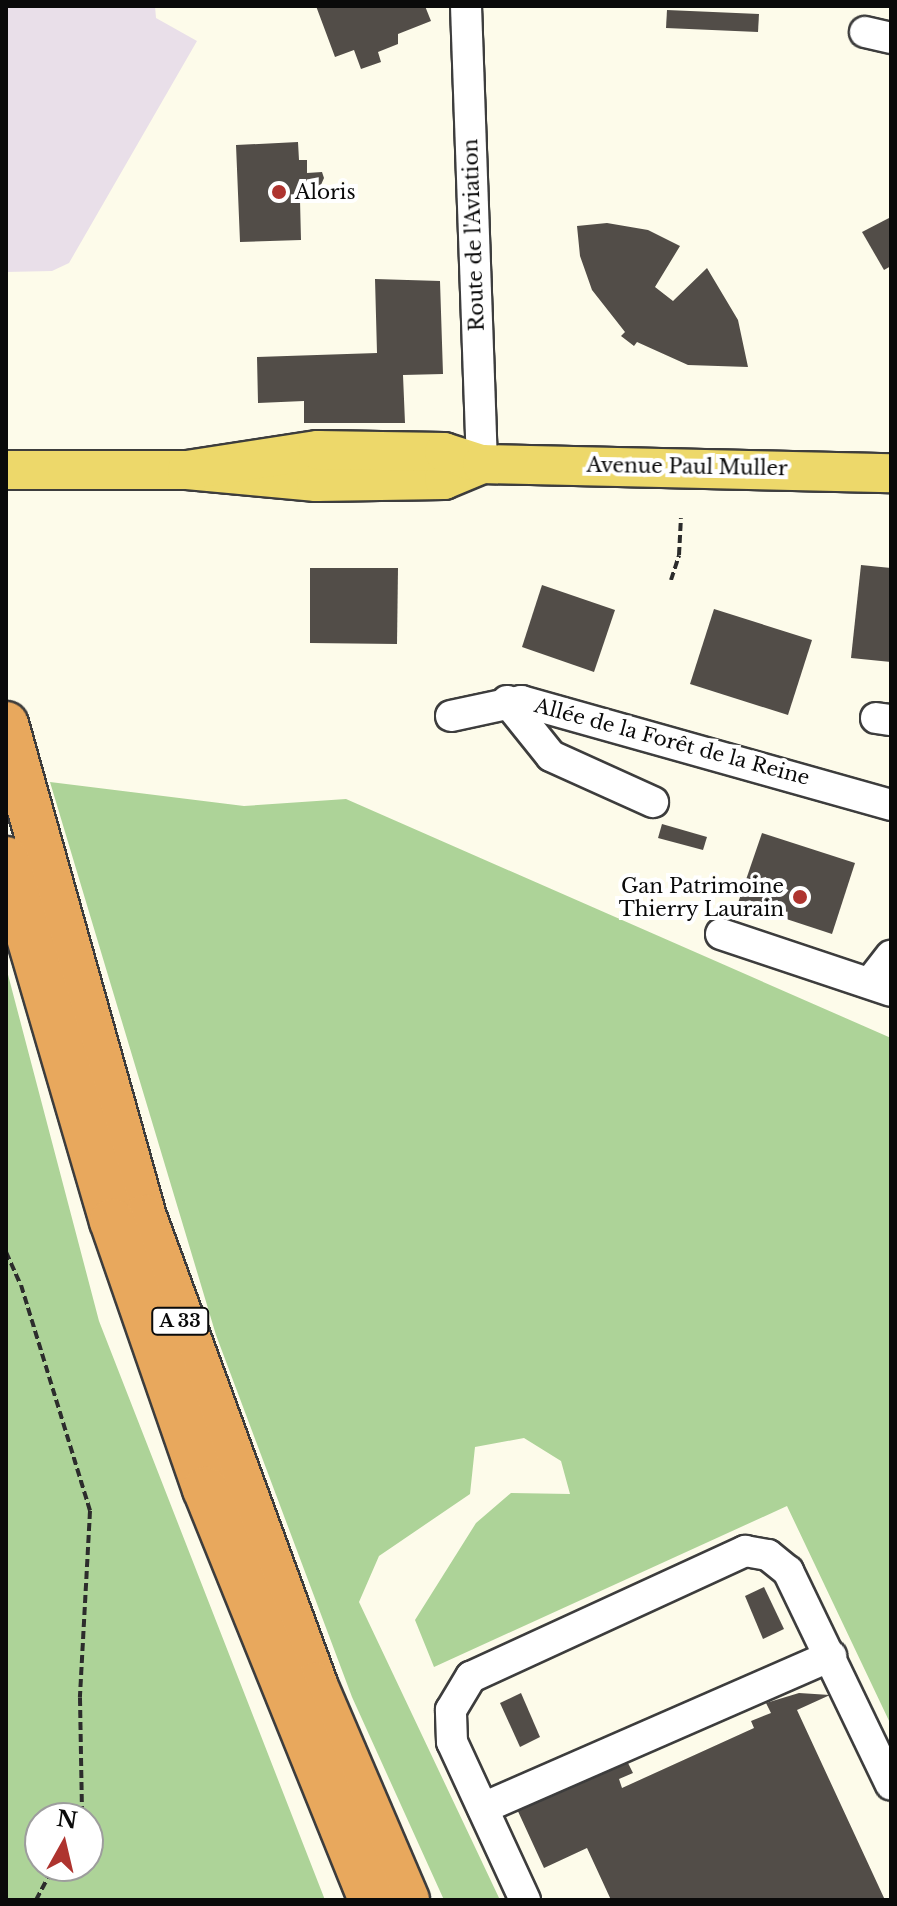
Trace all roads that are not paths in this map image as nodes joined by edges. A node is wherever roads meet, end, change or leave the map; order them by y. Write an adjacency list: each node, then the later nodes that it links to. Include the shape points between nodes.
1 (466, 6): 2 (street, Route de l'Aviation)
2 (482, 464): 3 (main road, Avenue Paul Muller, via 444,452 318,450 187,470); 4 (main road, Avenue Paul Muller)
3 (6, 470)
4 (891, 473)
5 (507, 701): 6 (street, Allée de la Forêt de la Reine); 8 (street, via 551,756); 9 (street, Allée de la Forêt de la Reine, via 622,726)
6 (451, 716)
7 (6, 724): 18 (highway, A 33, via 80,1004 149,1232 309,1671)
8 (653, 802)
9 (891, 805)
10 (6, 859): 17 (highway, A 33, via 112,1221 200,1474)
11 (721, 934): 13 (street)
12 (891, 956): 13 (street)
13 (881, 986)
14 (831, 1656): 15 (street); 16 (street); 16 (street, via 788,1571 768,1555 745,1551 471,1677 451,1710 452,1742)
15 (891, 1785)
16 (483, 1808): 19 (street)
17 (371, 1900)
18 (407, 1900)
19 (525, 1900)

